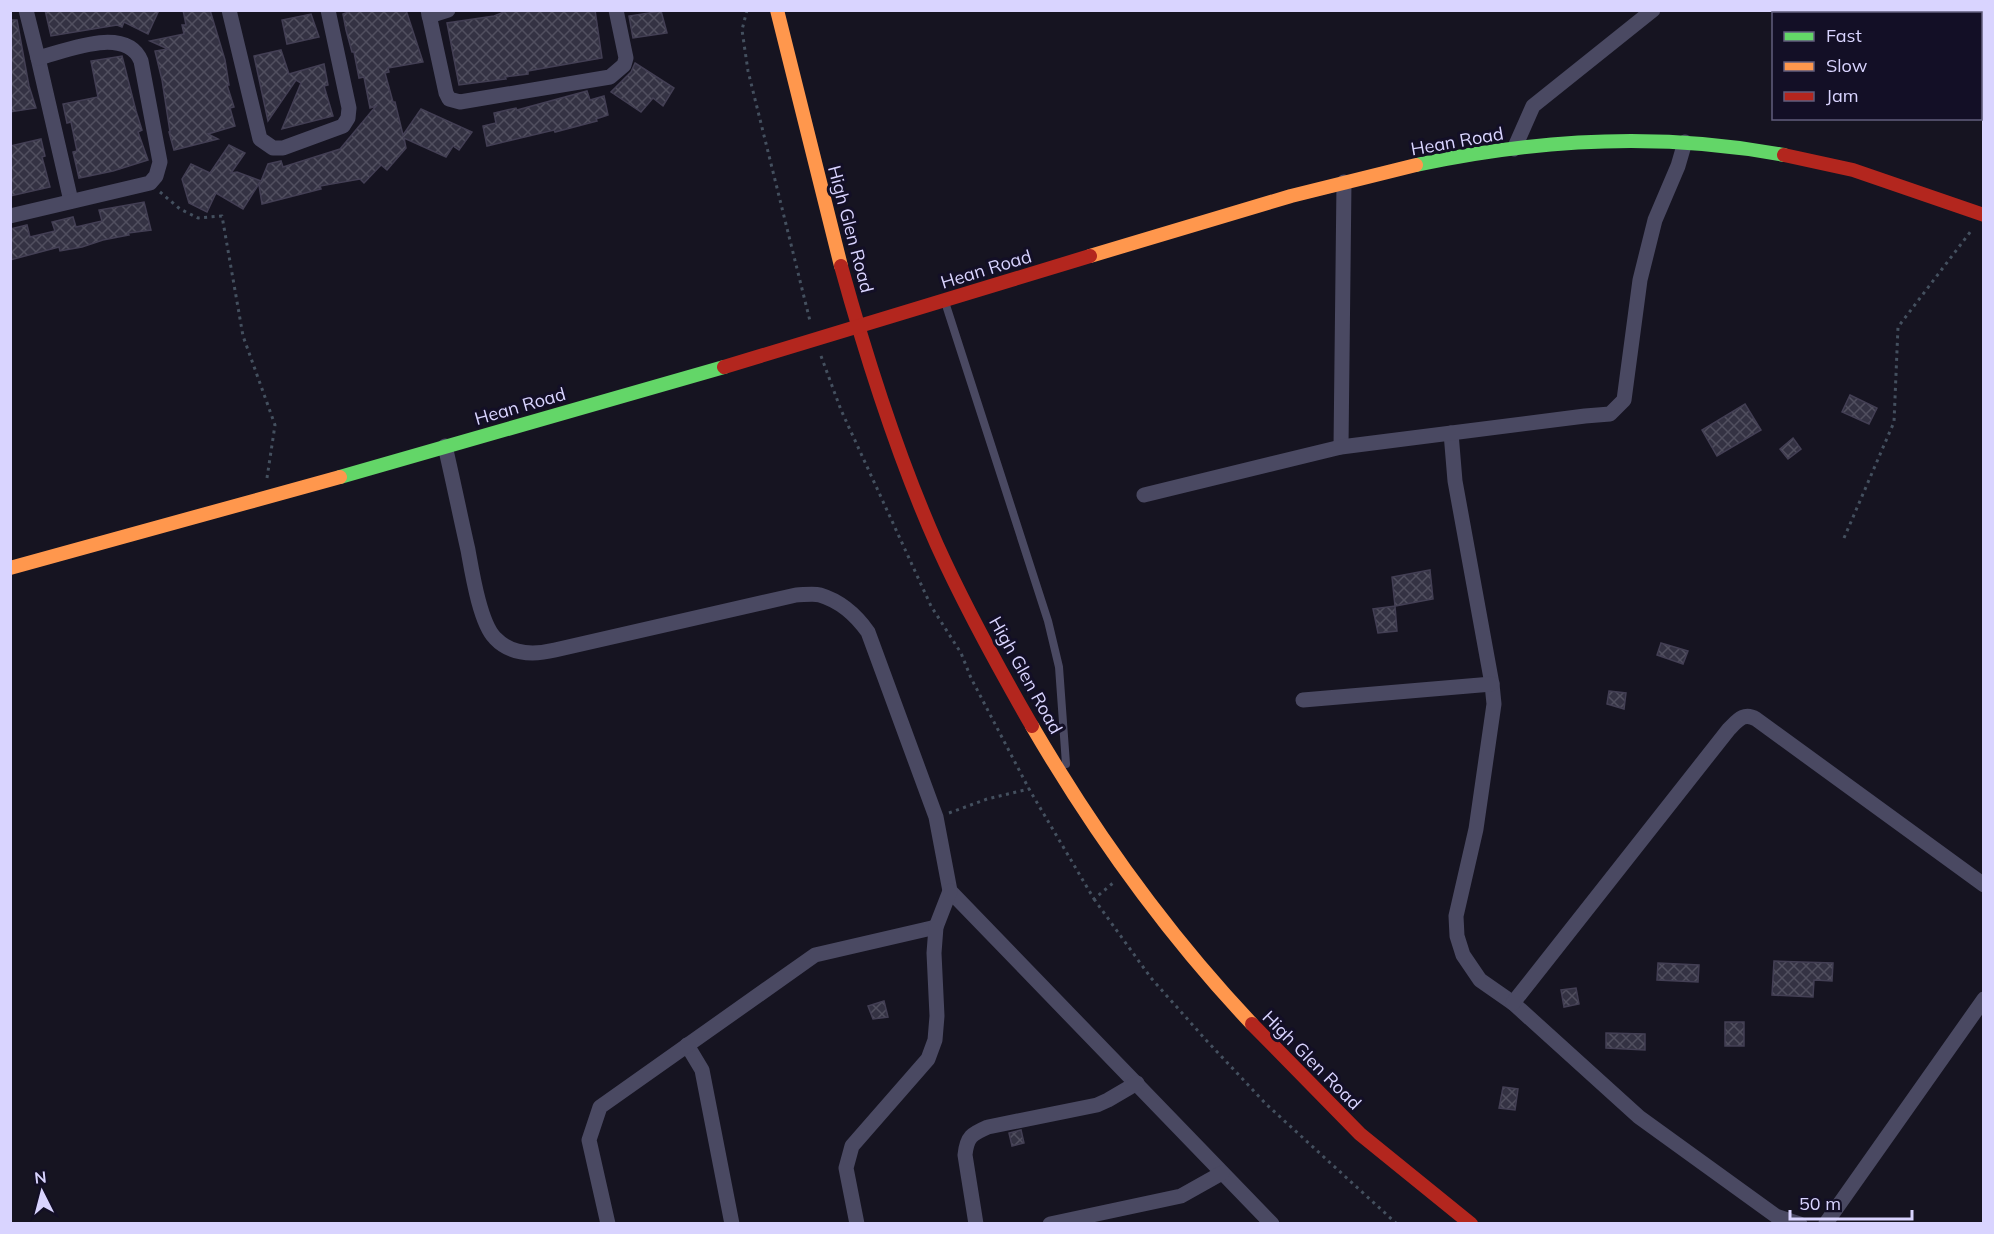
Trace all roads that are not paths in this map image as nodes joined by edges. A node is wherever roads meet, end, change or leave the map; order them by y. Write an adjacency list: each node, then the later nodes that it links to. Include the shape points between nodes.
1 (26, 10): 9 (street)
2 (328, 10): 7 (street, via 348,118 343,126 283,148 273,148 260,139)
3 (448, 10): 8 (street)
4 (616, 10): 8 (street, via 626,58 610,77 460,102 449,99 446,93)
5 (777, 10): 17 (street, High Glen Road)
6 (1653, 10): 11 (street, via 1533,106)
7 (232, 11)
8 (429, 13)
9 (38, 58): 13 (street); 13 (street, via 105,42 129,46 141,61 160,162 156,176 150,183)
10 (1685, 142): 11 (street, Hean Road, via 1562,144); 14 (street, Hean Road, via 1810,159); 18 (street, via 1655,220 1640,280 1624,400 1610,414)
11 (1514, 149): 12 (street, Hean Road, via 1445,159)
12 (1344, 182): 16 (street, Hean Road); 20 (street)
13 (71, 201): 15 (street)
14 (1983, 215)
15 (10, 216)
16 (944, 301): 17 (street, Hean Road); 25 (lane, via 1048,621 1059,667)
17 (859, 326): 19 (street, Hean Road); 25 (street, High Glen Road, via 880,397 933,535 997,664)
18 (1451, 433): 20 (street); 23 (street, via 1455,481)
19 (445, 446): 22 (street, Hean Road); 27 (street, via 487,626 494,637 518,651 543,653 796,594 819,595 857,617 868,632 936,817)
20 (1341, 447): 21 (street)
21 (1144, 495)
22 (10, 568)
23 (1492, 684): 24 (street); 30 (street, via 1494,704 1476,829 1456,916 1457,936 1463,955 1480,980)
24 (1303, 700)
25 (1067, 781): 41 (street, High Glen Road, via 1126,872 1204,971 1266,1040 1369,1142)
26 (1983, 885): 30 (street, via 1756,719 1743,716)
27 (950, 891): 28 (street); 32 (street)
28 (936, 927): 31 (street, via 815,955); 37 (street, via 935,1040 928,1059 852,1146 846,1168)
29 (1983, 999): 34 (street)
30 (1513, 1003): 42 (street, via 1639,1117 1776,1216)
31 (687, 1045): 35 (street, via 600,1107 589,1140); 36 (street, via 702,1070)
32 (1137, 1083): 33 (street); 38 (street, via 1097,1105 988,1127 972,1134 964,1155)
33 (1222, 1173): 39 (street, via 1181,1197); 40 (street)
34 (1826, 1223): 43 (street)
35 (608, 1224)
36 (732, 1224)
37 (858, 1224)
38 (976, 1224)
39 (1050, 1224)
40 (1272, 1224)
41 (1471, 1224)
42 (1800, 1224)
43 (1808, 1224)

